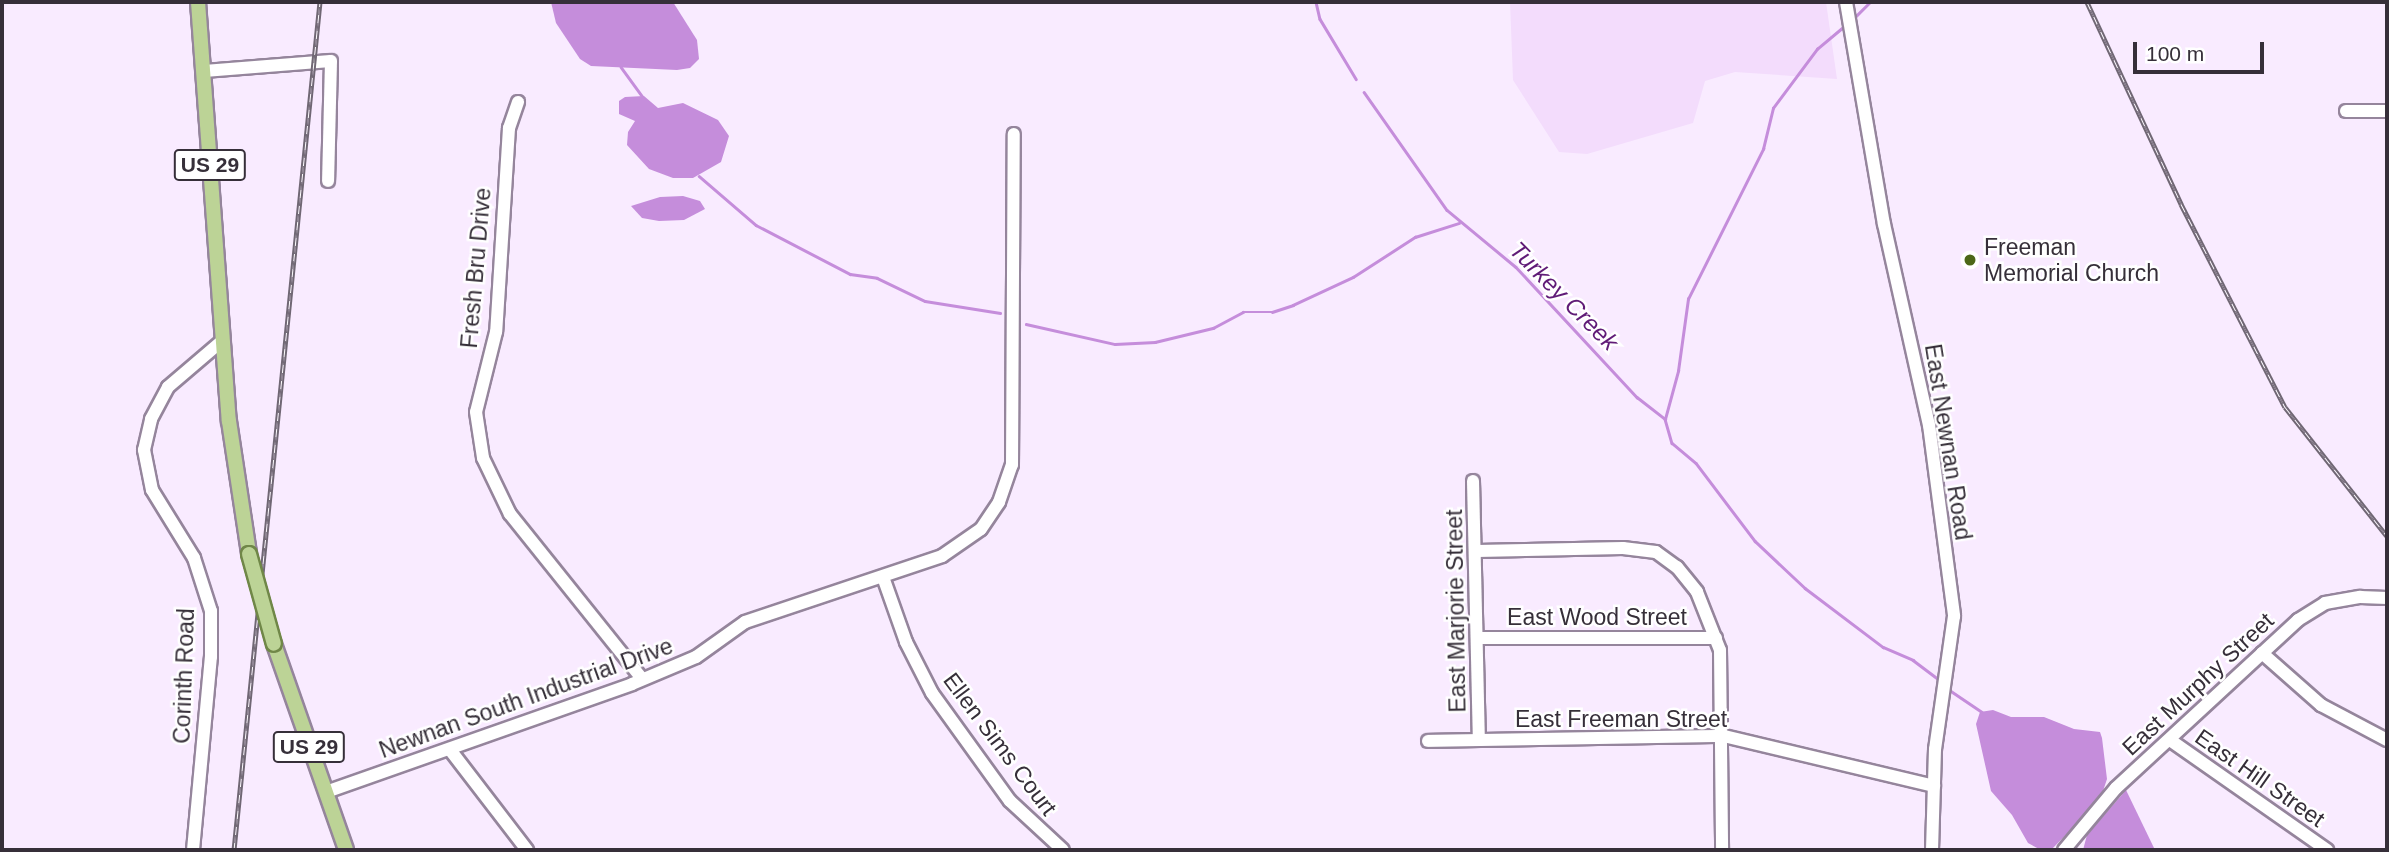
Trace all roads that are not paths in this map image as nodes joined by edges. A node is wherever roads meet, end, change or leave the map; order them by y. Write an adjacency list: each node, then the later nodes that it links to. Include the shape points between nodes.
1 (198, 2): 3 (main road, US 29)
2 (1846, 2): 24 (street, East Newnan Road, via 1884,224 1928,425 1954,616)
3 (204, 71): 8 (street, via 331,61); 9 (main road, US 29)
4 (518, 102): 17 (street, Fresh Bru Drive, via 509,128 496,332 476,412 482,457 510,514)
5 (2346, 111): 6 (street)
6 (2387, 111)
7 (1014, 134): 12 (street, Newnan South Industrial Drive, via 1012,465 999,502 981,529 942,556)
8 (328, 181)
9 (223, 340): 25 (main road, US 29, bridge, via 235,471 250,554 274,644); 26 (street, Corinth Road, via 177,377 161,397 144,450 152,489 194,558 211,611)
10 (1474, 481): 11 (street, East Marjorie Street)
11 (1477, 551): 14 (street, East Marjorie Street); 15 (street, via 1623,548 1656,552 1677,567 1697,592)
12 (883, 577): 17 (street, Newnan South Industrial Drive, via 745,622 696,657); 29 (street, Ellen Sims Court, via 906,642 932,693 1010,801)
13 (2387, 598): 16 (street, East Murphy Street, via 2325,603)
14 (1479, 638): 15 (street, East Wood Street); 19 (street, East Marjorie Street)
15 (1716, 638): 18 (street, via 1722,664)
16 (2262, 653): 20 (street, East Murphy Street); 21 (street, via 2321,705)
17 (642, 679): 23 (street, Newnan South Industrial Drive)
18 (1724, 737): 19 (street, East Freeman Street); 24 (street, East Freeman Street); 30 (street)
19 (1479, 740): 22 (street, East Freeman Street)
20 (2169, 740): 32 (street, East Murphy Street, via 2116,788); 33 (street, East Hill Street)
21 (2387, 740)
22 (1428, 741)
23 (451, 751): 25 (street, Newnan South Industrial Drive); 28 (street)
24 (1934, 786): 31 (street, East Newnan Road)
25 (326, 792): 27 (main road, US 29)
26 (193, 850)
27 (346, 850)
28 (527, 850)
29 (1063, 850)
30 (1722, 850)
31 (1932, 850)
32 (2064, 850)
33 (2327, 850)

